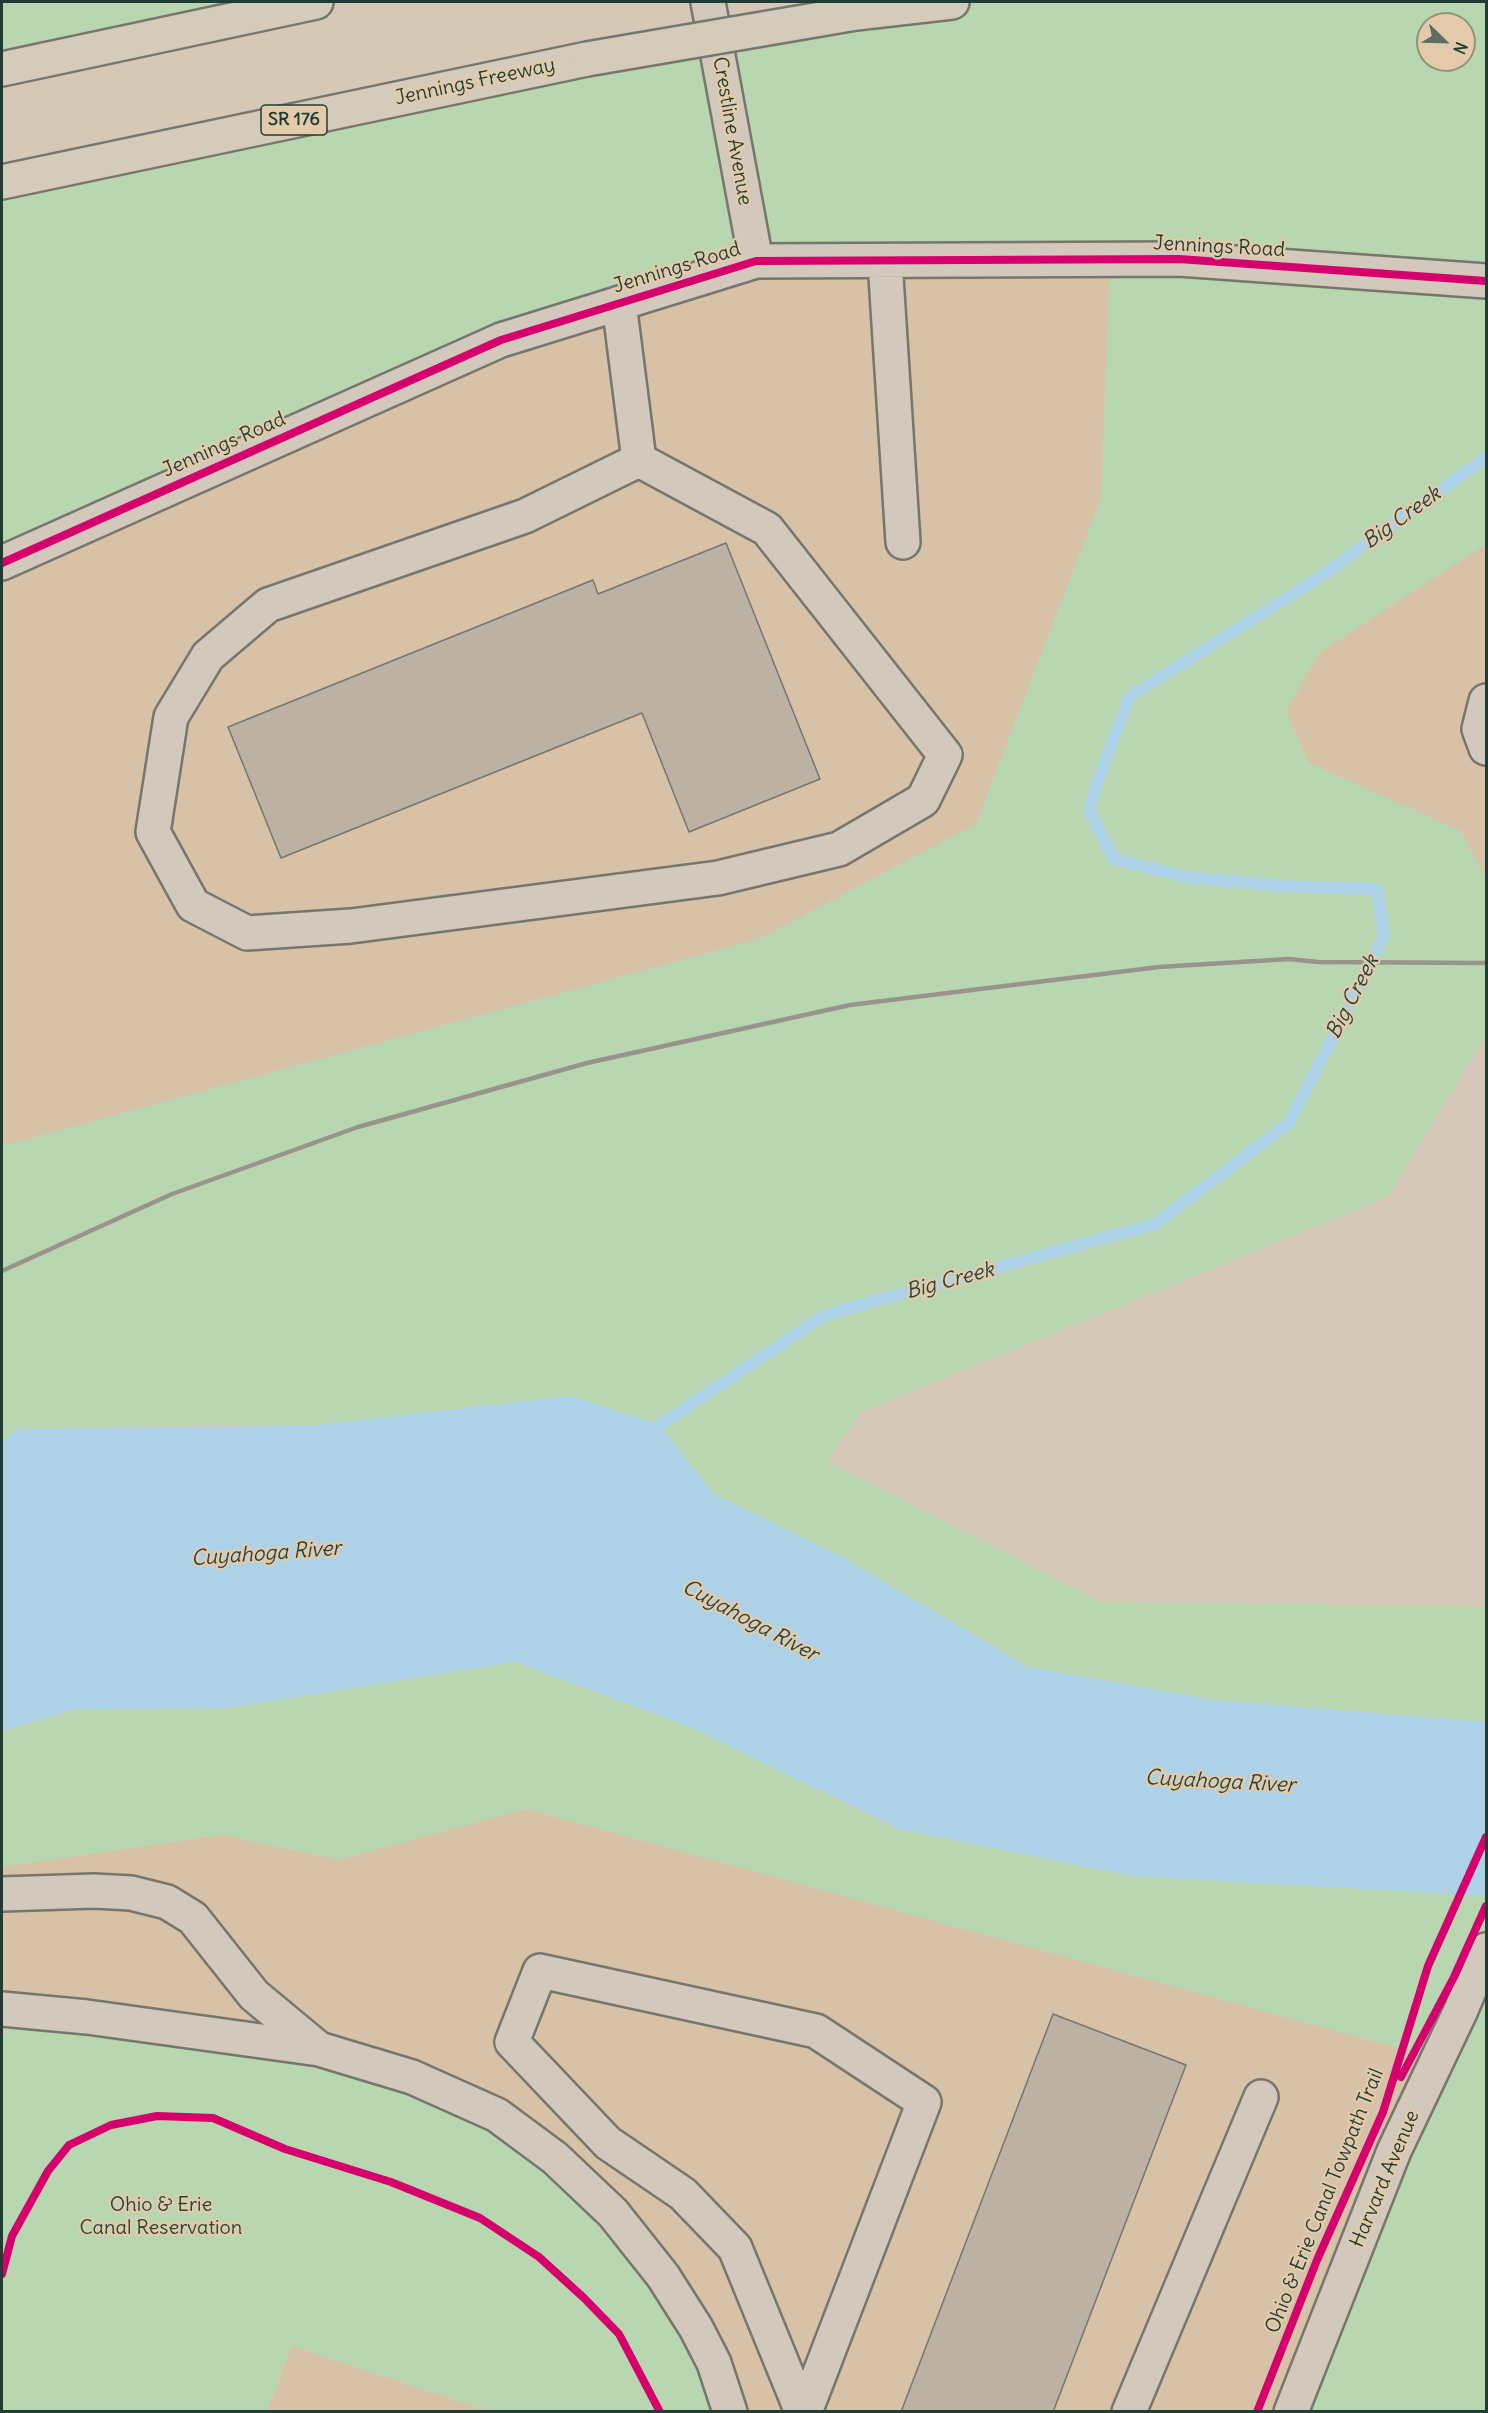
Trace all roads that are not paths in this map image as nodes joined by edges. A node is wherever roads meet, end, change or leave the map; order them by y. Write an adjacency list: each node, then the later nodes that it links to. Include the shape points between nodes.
1 (316, 2): 4 (highway)
2 (708, 2): 6 (street, Crestline Avenue)
3 (952, 2): 5 (highway, Jennings Freeway / SR 176, bridge, via 856,13 587,59)
4 (2, 69)
5 (2, 182)
6 (756, 261): 7 (street, Jennings Road); 9 (street, Jennings Road)
7 (885, 261): 8 (street, Jennings Road, via 1179,259); 11 (street)
8 (1486, 281)
9 (619, 303): 10 (street); 12 (street, Jennings Road, via 501,340)
10 (639, 460): 10 (street, via 525,516 268,605 208,656 171,717 153,832 193,905 247,933 351,926 718,878 839,849 923,800 945,755 767,529)
11 (903, 542)
12 (2, 563)
13 (1486, 701): 14 (street, via 1479,729)
14 (1486, 748)
15 (2, 1894): 18 (street, via 112,1892 167,1902 193,1918 254,1995)
16 (1486, 1950): 23 (street, Harvard Avenue, via 1394,2151)
17 (2, 2009): 18 (street)
18 (319, 2049): 20 (street, via 412,2077 497,2115 555,2158 613,2213 663,2276 714,2362)
19 (1260, 2097): 22 (street)
20 (730, 2412)
21 (803, 2412): 21 (street, via 735,2248 683,2194 608,2143 513,2042 540,1971 816,2031 924,2102)
22 (1129, 2412)
23 (1291, 2412)

